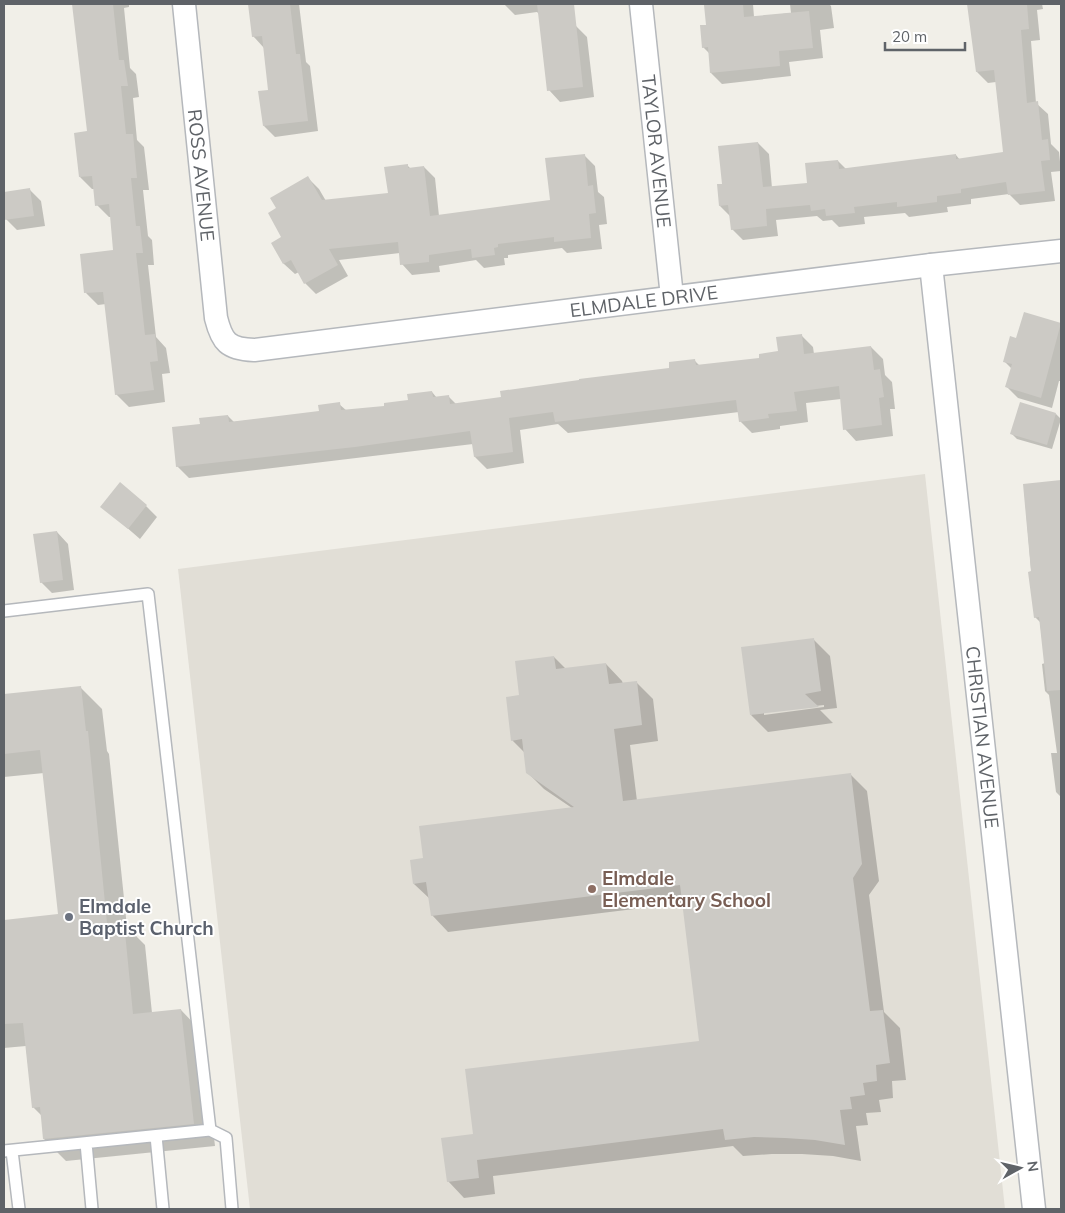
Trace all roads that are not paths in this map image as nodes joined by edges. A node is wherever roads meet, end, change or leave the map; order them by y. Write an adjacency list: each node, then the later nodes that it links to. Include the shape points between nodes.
1 (184, 4): 6 (street, ROSS AVENUE, via 216,318 220,334)
2 (641, 4): 5 (street, TAYLOR AVENUE)
3 (1061, 251): 4 (street, ELMDALE DRIVE)
4 (931, 265): 5 (street, ELMDALE DRIVE); 16 (street, CHRISTIAN AVENUE)
5 (672, 297): 6 (street, ELMDALE DRIVE, via 254,350)
6 (228, 344)
7 (4, 611): 8 (lane, via 148,594)
8 (210, 1130): 9 (lane); 15 (lane, via 226,1138)
9 (156, 1136): 10 (lane); 14 (lane)
10 (86, 1143): 11 (lane); 13 (lane)
11 (8, 1151): 12 (lane)
12 (19, 1209)
13 (92, 1209)
14 (163, 1209)
15 (232, 1209)
16 (1034, 1209)

